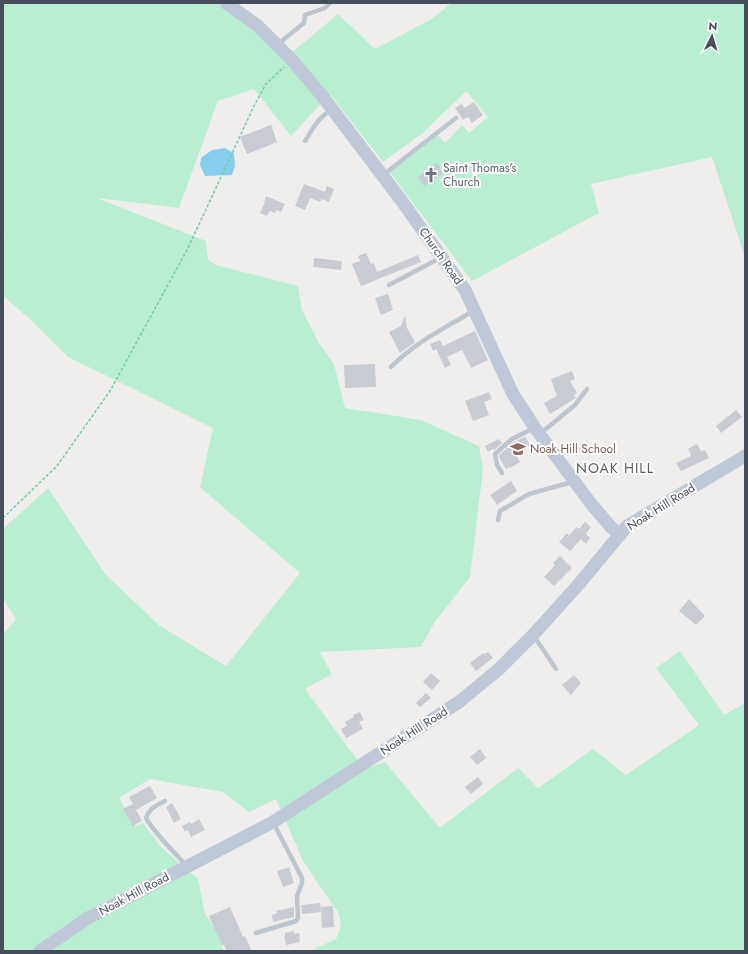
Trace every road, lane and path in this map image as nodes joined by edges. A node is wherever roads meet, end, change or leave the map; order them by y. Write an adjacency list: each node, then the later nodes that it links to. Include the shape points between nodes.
1 (226, 3): 3 (street, Church Road)
2 (330, 3): 3 (lane, via 325,8 305,15 304,23)
3 (278, 44): 4 (street, Church Road)
4 (292, 60): 5 (street, Church Road); 18 (path, via 266,84 188,248 110,391 57,466)
5 (332, 109): 7 (lane, via 321,116); 8 (street, Church Road)
6 (456, 118): 8 (lane)
7 (305, 141)
8 (382, 176): 9 (street, Church Road)
9 (441, 257): 10 (lane); 11 (street, Church Road, via 465,290)
10 (389, 285)
11 (474, 310): 12 (lane, via 420,342); 14 (street, Church Road, via 513,394)
12 (391, 367)
13 (587, 389): 14 (lane, via 575,405)
14 (537, 431): 16 (lane, via 512,439 495,454); 17 (street, Church Road)
15 (745, 456): 20 (street, Noak Hill Road, via 627,526)
16 (502, 473)
17 (575, 481): 19 (lane, via 521,498 500,511); 20 (street, Church Road)
18 (3, 518)
19 (498, 520)
20 (620, 535): 21 (street, Noak Hill Road)
21 (533, 635): 22 (lane); 24 (street, Noak Hill Road, via 499,669 459,702)
22 (556, 669)
23 (165, 801): 25 (lane, via 152,808 146,818 163,841)
24 (273, 822): 25 (street, Noak Hill Road); 26 (lane, via 302,878 297,896 298,918 296,921)
25 (187, 866): 27 (street, Noak Hill Road, via 88,918)
26 (256, 933)
27 (40, 951)

